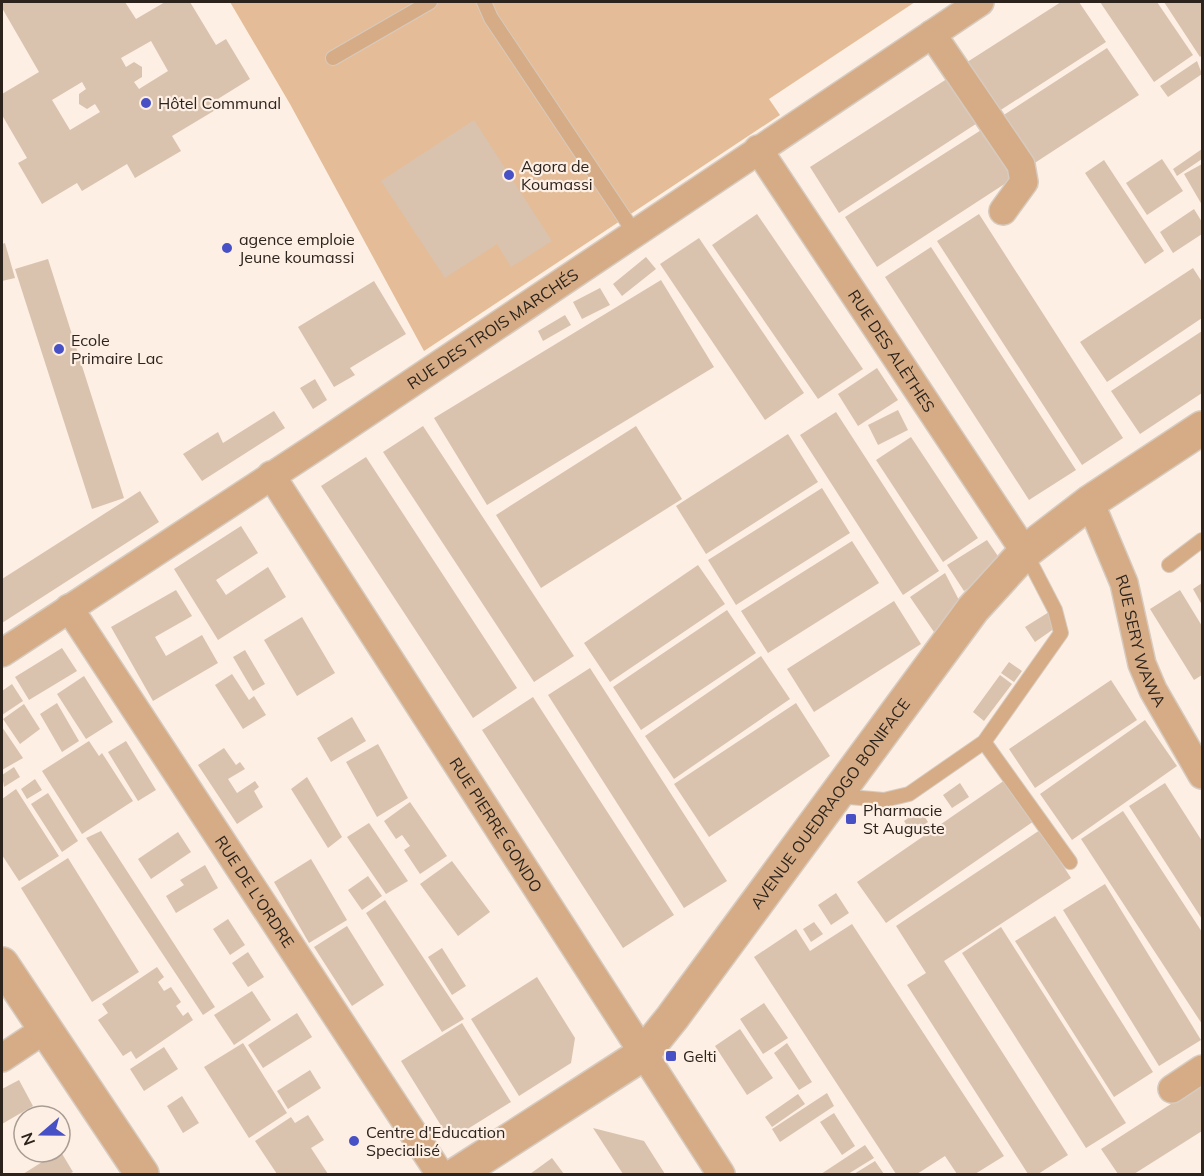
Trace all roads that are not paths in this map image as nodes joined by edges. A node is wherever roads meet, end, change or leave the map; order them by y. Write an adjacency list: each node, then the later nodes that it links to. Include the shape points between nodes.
1 (430, 2): 5 (lane)
2 (484, 2): 8 (lane)
3 (980, 2): 4 (street, RUE DES TROIS MARCHÉS)
4 (932, 34): 6 (street, RUE DES TROIS MARCHÉS); 7 (street, via 1025,174 1024,182)
5 (333, 58)
6 (758, 149): 8 (street, RUE DES TROIS MARCHÉS); 13 (street, RUE DES ALÈTHES)
7 (1003, 211)
8 (634, 232): 10 (street, RUE DES TROIS MARCHÉS)
9 (1203, 428): 11 (street, AVENUE OUEDRAOGO BONIFACE)
10 (271, 475): 15 (street, RUE DES TROIS MARCHÉS); 23 (street, RUE PIERRE GONDO)
11 (1090, 502): 13 (street, AVENUE OUEDRAOGO BONIFACE); 18 (street, RUE SERY WAWA, via 1124,583 1142,664)
12 (1203, 540): 14 (lane)
13 (1025, 552): 17 (lane, via 1055,610 1061,633); 19 (street, AVENUE OUEDRAOGO BONIFACE, via 973,609)
14 (1169, 565)
15 (69, 608): 16 (street, RUE DES TROIS MARCHÉS); 28 (street, RUE DE L'ORDRE)
16 (2, 652)
17 (984, 742): 19 (lane, via 909,794 884,800); 20 (lane)
18 (1203, 775)
19 (836, 795): 23 (street, AVENUE OUEDRAOGO BONIFACE)
20 (1070, 862)
21 (2, 964): 22 (street)
22 (44, 1030): 24 (street); 27 (street)
23 (644, 1054): 29 (street, AVENUE OUEDRAOGO BONIFACE); 30 (street, RUE PIERRE GONDO)
24 (2, 1058)
25 (1203, 1069): 26 (street)
26 (1172, 1089)
27 (142, 1174)
28 (440, 1174)
29 (457, 1174)
30 (722, 1174)

